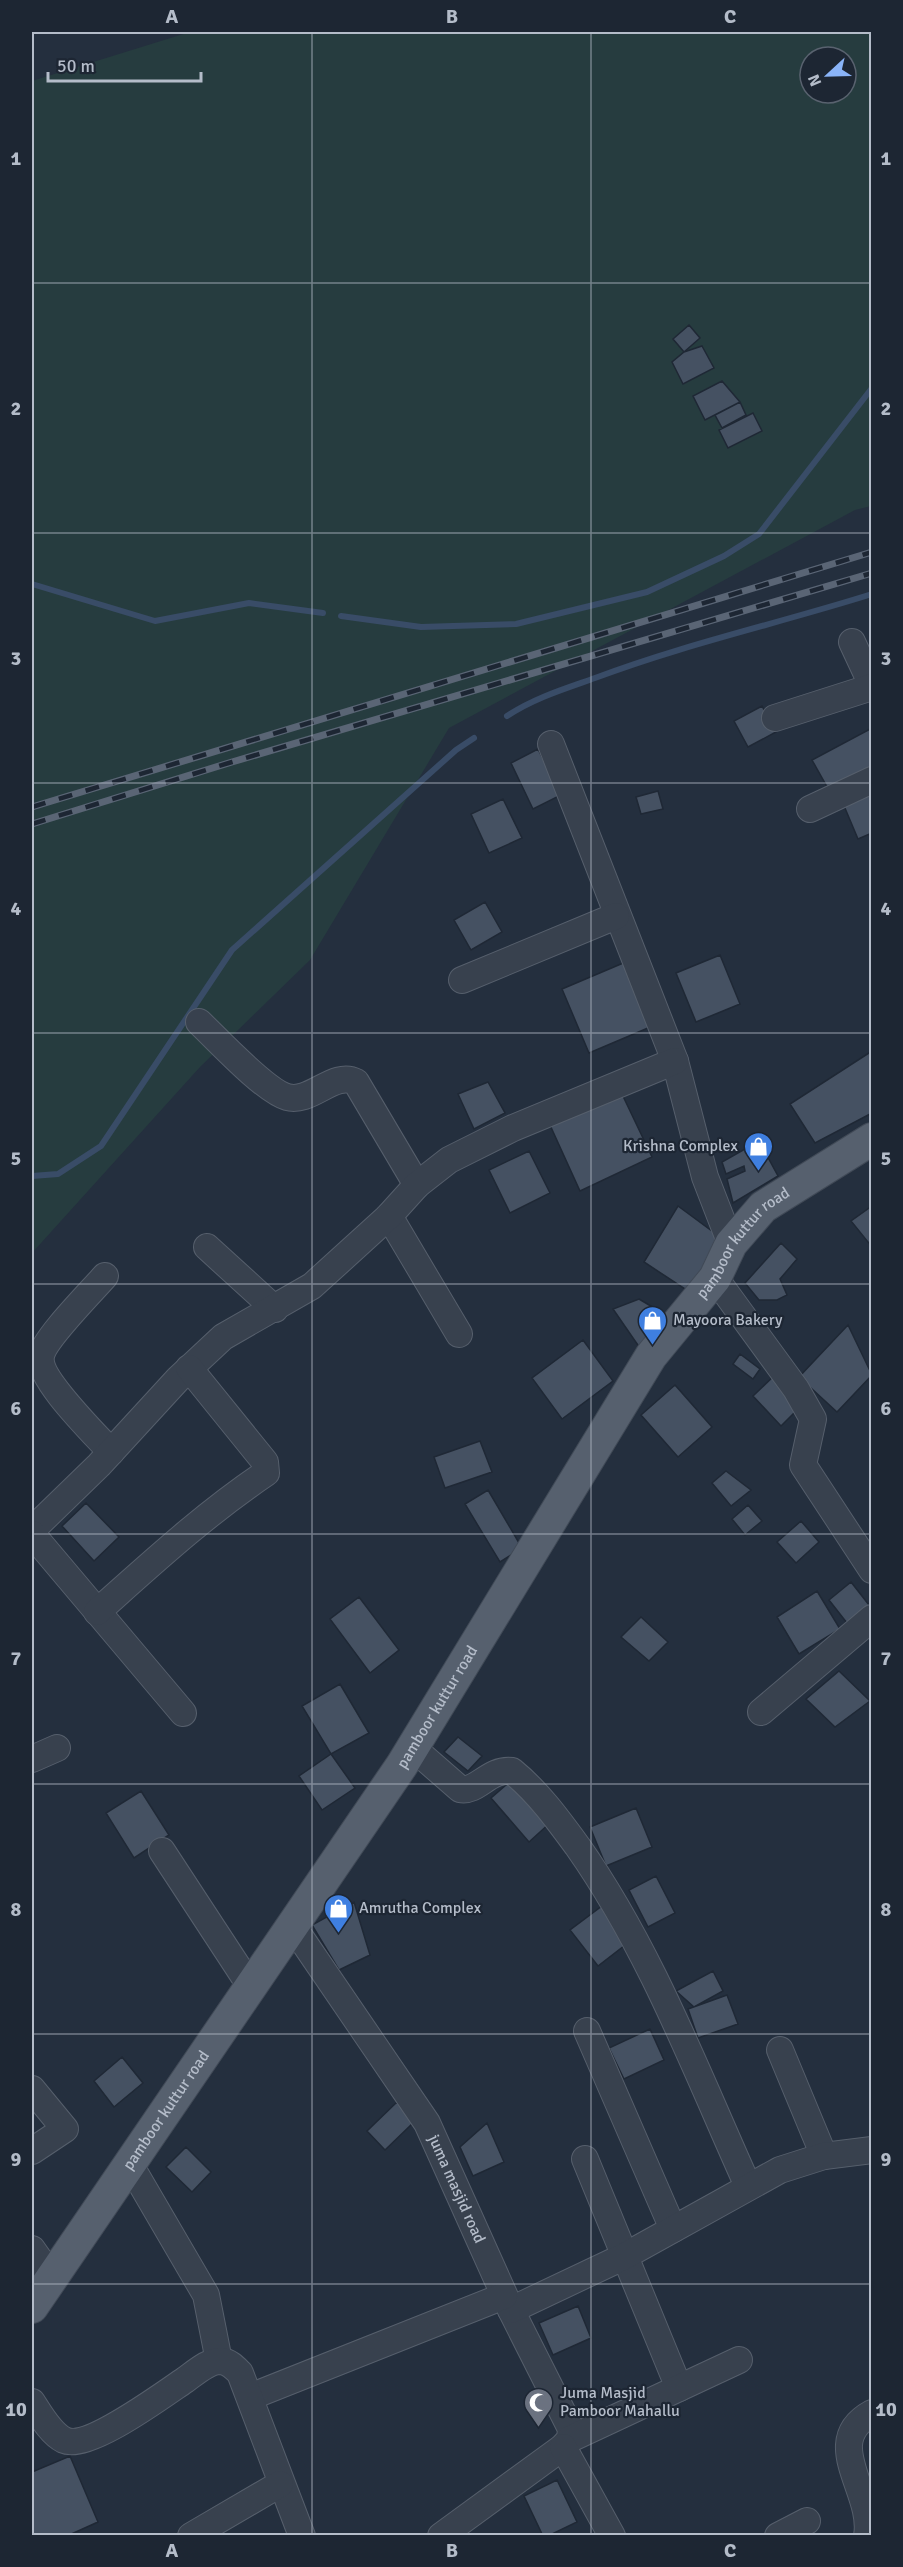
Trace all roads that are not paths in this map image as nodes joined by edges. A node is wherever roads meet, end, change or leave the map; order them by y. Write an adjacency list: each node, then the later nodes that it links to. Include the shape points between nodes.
1 (852, 642): 2 (street)
2 (872, 686): 3 (street)
3 (775, 718)
4 (551, 744): 7 (street)
5 (872, 780): 6 (street)
6 (810, 809)
7 (616, 916): 8 (street); 10 (street)
8 (462, 980)
9 (199, 1022): 12 (street, via 286,1097 305,1096 340,1080 350,1078 356,1082)
10 (675, 1061): 12 (street, via 513,1128 448,1160); 14 (street, via 705,1177)
11 (872, 1140): 14 (main road, pamboor kuttur road, via 763,1207)
12 (417, 1185): 13 (street)
13 (389, 1216): 18 (street, via 312,1286); 19 (street)
14 (731, 1244): 17 (main road, pamboor kuttur road)
15 (207, 1247): 18 (street)
16 (105, 1276): 21 (street, via 45,1346 41,1363 48,1379)
17 (715, 1278): 23 (street, via 796,1389 813,1419 803,1465); 29 (main road, pamboor kuttur road, via 651,1356)
18 (275, 1309): 20 (street, via 223,1337)
19 (459, 1334)
20 (189, 1368): 21 (street); 24 (street, via 265,1462 266,1473 191,1528)
21 (111, 1452): 22 (street)
22 (32, 1532): 24 (street)
23 (872, 1570)
24 (97, 1612): 27 (street)
25 (872, 1618): 26 (street)
26 (761, 1712)
27 (183, 1713)
28 (57, 1748): 30 (street)
29 (413, 1748): 32 (main road, pamboor kuttur road); 42 (street, via 460,1789 472,1787 493,1773 512,1771 562,1825 597,1874 641,1949)
30 (32, 1759)
31 (162, 1851): 33 (street)
32 (292, 1924): 33 (main road, pamboor kuttur road); 47 (street, juma masjid road, via 427,2123)
33 (251, 1987): 41 (main road, pamboor kuttur road)
34 (587, 2031): 43 (street)
35 (780, 2050): 39 (street)
36 (32, 2089): 38 (street, via 65,2128)
37 (872, 2150): 39 (street)
38 (32, 2151)
39 (824, 2156): 42 (street, via 780,2170)
40 (585, 2159): 45 (street)
41 (129, 2163): 46 (main road, pamboor kuttur road); 50 (street, via 207,2295)
42 (748, 2186): 43 (street)
43 (674, 2229): 45 (street)
44 (32, 2249): 46 (street)
45 (623, 2257): 47 (street); 51 (street)
46 (51, 2276): 48 (main road, pamboor kuttur road)
47 (507, 2303): 52 (street); 55 (street, juma masjid road, via 571,2429)
48 (32, 2307)
49 (739, 2360): 51 (street)
50 (219, 2361): 52 (street, via 229,2363 240,2373); 53 (street, via 142,2409 80,2441 65,2440 52,2430)
51 (679, 2388): 55 (street)
52 (250, 2397): 56 (street)
53 (32, 2402)
54 (872, 2413): 63 (street, via 848,2436 847,2455 865,2498 870,2521)
55 (567, 2443): 60 (street); 61 (street, juma masjid road)
56 (280, 2484): 58 (street); 59 (street)
57 (807, 2520): 62 (street)
58 (191, 2535)
59 (302, 2535)
60 (441, 2535)
61 (612, 2535)
62 (778, 2535)
63 (867, 2535)

